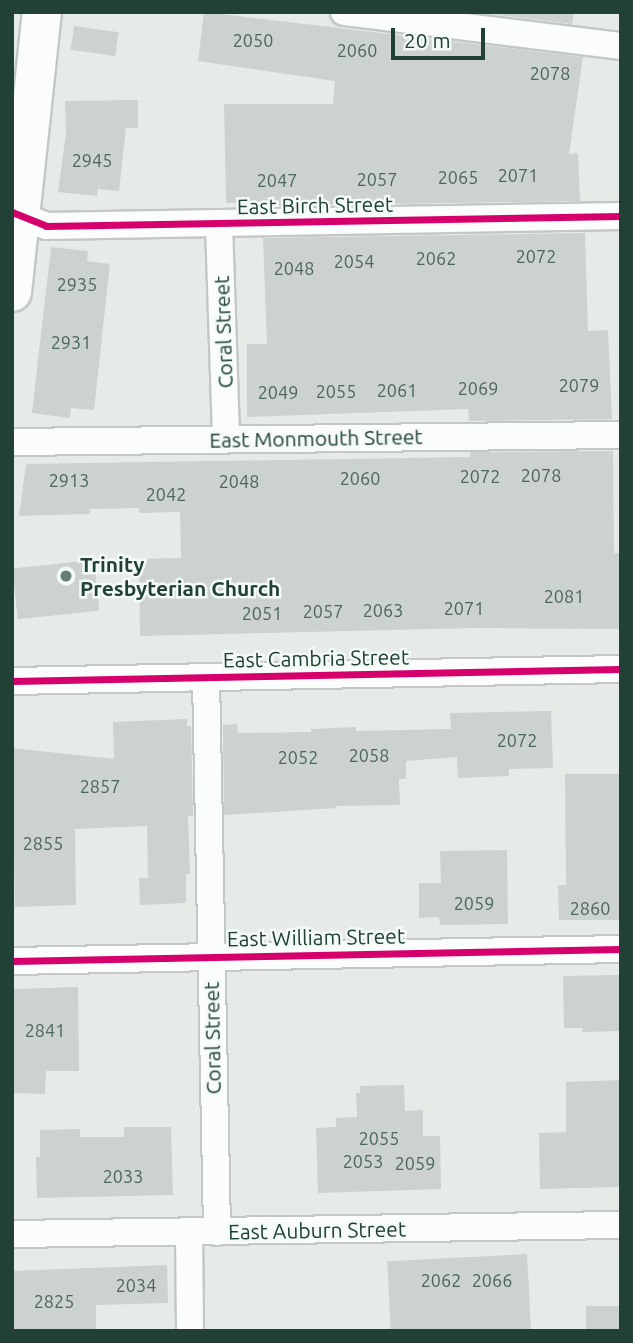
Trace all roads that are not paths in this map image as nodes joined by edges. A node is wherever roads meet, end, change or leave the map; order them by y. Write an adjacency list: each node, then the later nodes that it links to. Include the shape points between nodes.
1 (42, 12): 4 (main road)
2 (344, 12): 3 (street)
3 (621, 46)
4 (16, 214): 6 (street, East Birch Street, via 46,226); 7 (main road)
5 (621, 216): 6 (street, East Birch Street)
6 (219, 225): 9 (street, Coral Street)
7 (12, 292)
8 (621, 435): 9 (street, East Monmouth Street)
9 (226, 439): 10 (street, East Monmouth Street)
10 (12, 442)
11 (621, 669): 12 (street, East Cambria Street)
12 (206, 677): 13 (street, East Cambria Street); 15 (street, Coral Street)
13 (12, 681)
14 (621, 949): 15 (street, East William Street)
15 (211, 956): 16 (street, East William Street); 18 (street, Coral Street)
16 (12, 961)
17 (621, 1225): 18 (street, East Auburn Street)
18 (217, 1231): 19 (street, East Auburn Street)
19 (188, 1232): 20 (street, East Auburn Street); 21 (street)
20 (12, 1234)
21 (190, 1331)

